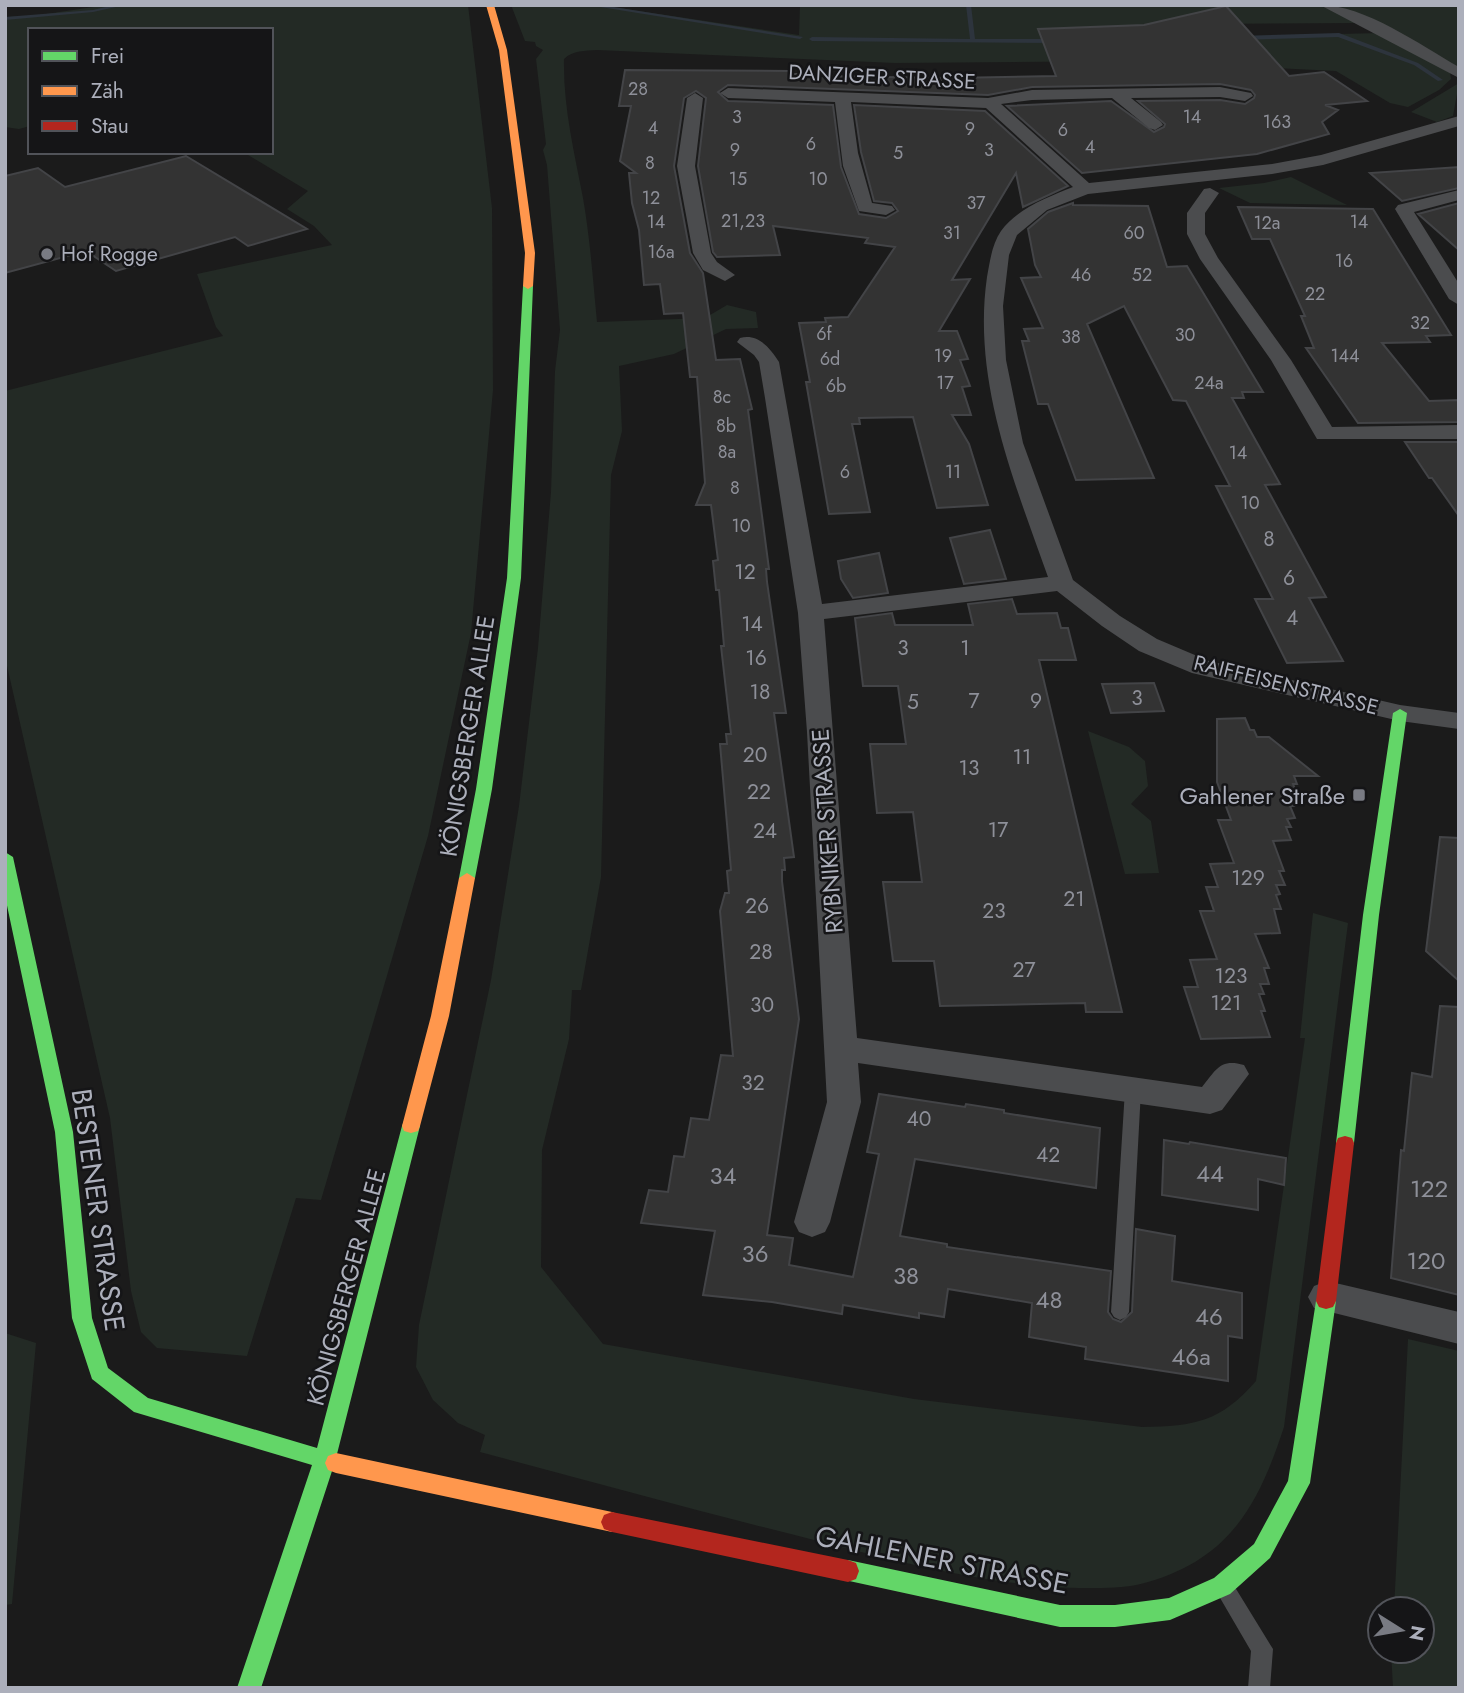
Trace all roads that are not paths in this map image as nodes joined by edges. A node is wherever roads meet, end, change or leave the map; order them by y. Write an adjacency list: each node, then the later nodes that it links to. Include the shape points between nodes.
1 (490, 5): 30 (main road, KÖNIGSBERGER ALLEE, via 503,50 530,253 514,578 484,789 440,1016)
2 (1327, 5): 3 (street)
3 (1459, 73)
4 (1115, 93): 5 (street); 7 (street, via 1018,96); 9 (street)
5 (1245, 96)
6 (843, 97): 7 (street, DANZIGER STRASSE); 13 (street, via 845,139 865,207); 14 (street, DANZIGER STRASSE, via 728,93 714,99 703,90 686,166 702,253 710,266)
7 (990, 103): 10 (street, DANZIGER STRASSE)
8 (1459, 121): 10 (street, via 1323,160)
9 (1155, 125)
10 (1085, 189): 18 (street, via 1041,206 1009,233 1000,255 993,306 996,360 1012,443)
11 (1210, 193): 17 (street, via 1196,213 1196,234 1325,434)
12 (1459, 195): 15 (street, via 1405,209)
13 (886, 210)
14 (725, 275)
15 (1459, 299)
16 (747, 342): 19 (street, RYBNIKER STRASSE, via 769,362)
17 (1459, 432)
18 (1062, 583): 19 (street); 20 (street, RAIFFEISENSTRASSE, via 1149,645 1201,667)
19 (811, 613): 23 (street, RYBNIKER STRASSE)
20 (1400, 713): 21 (street, RAIFFEISENSTRASSE); 27 (main road, GAHLENER STRASSE, via 1371,915)
21 (1459, 721)
22 (5, 857): 30 (main road, BESTENER STRASSE, via 64,1132 82,1318 99,1373 142,1405)
23 (842, 1048): 25 (street); 26 (street, RYBNIKER STRASSE, via 844,1102)
24 (1232, 1074): 25 (street, via 1210,1101)
25 (1133, 1090): 28 (lane)
26 (812, 1222)
27 (1327, 1297): 29 (street); 31 (main road, GAHLENER STRASSE, via 1299,1483 1262,1551)
28 (1120, 1312)
29 (1459, 1328)
30 (324, 1461): 31 (main road, GAHLENER STRASSE, via 1060,1616 1170,1609); 32 (main road)
31 (1222, 1586): 33 (lane, via 1262,1649)
32 (248, 1688)
33 (1259, 1688)

